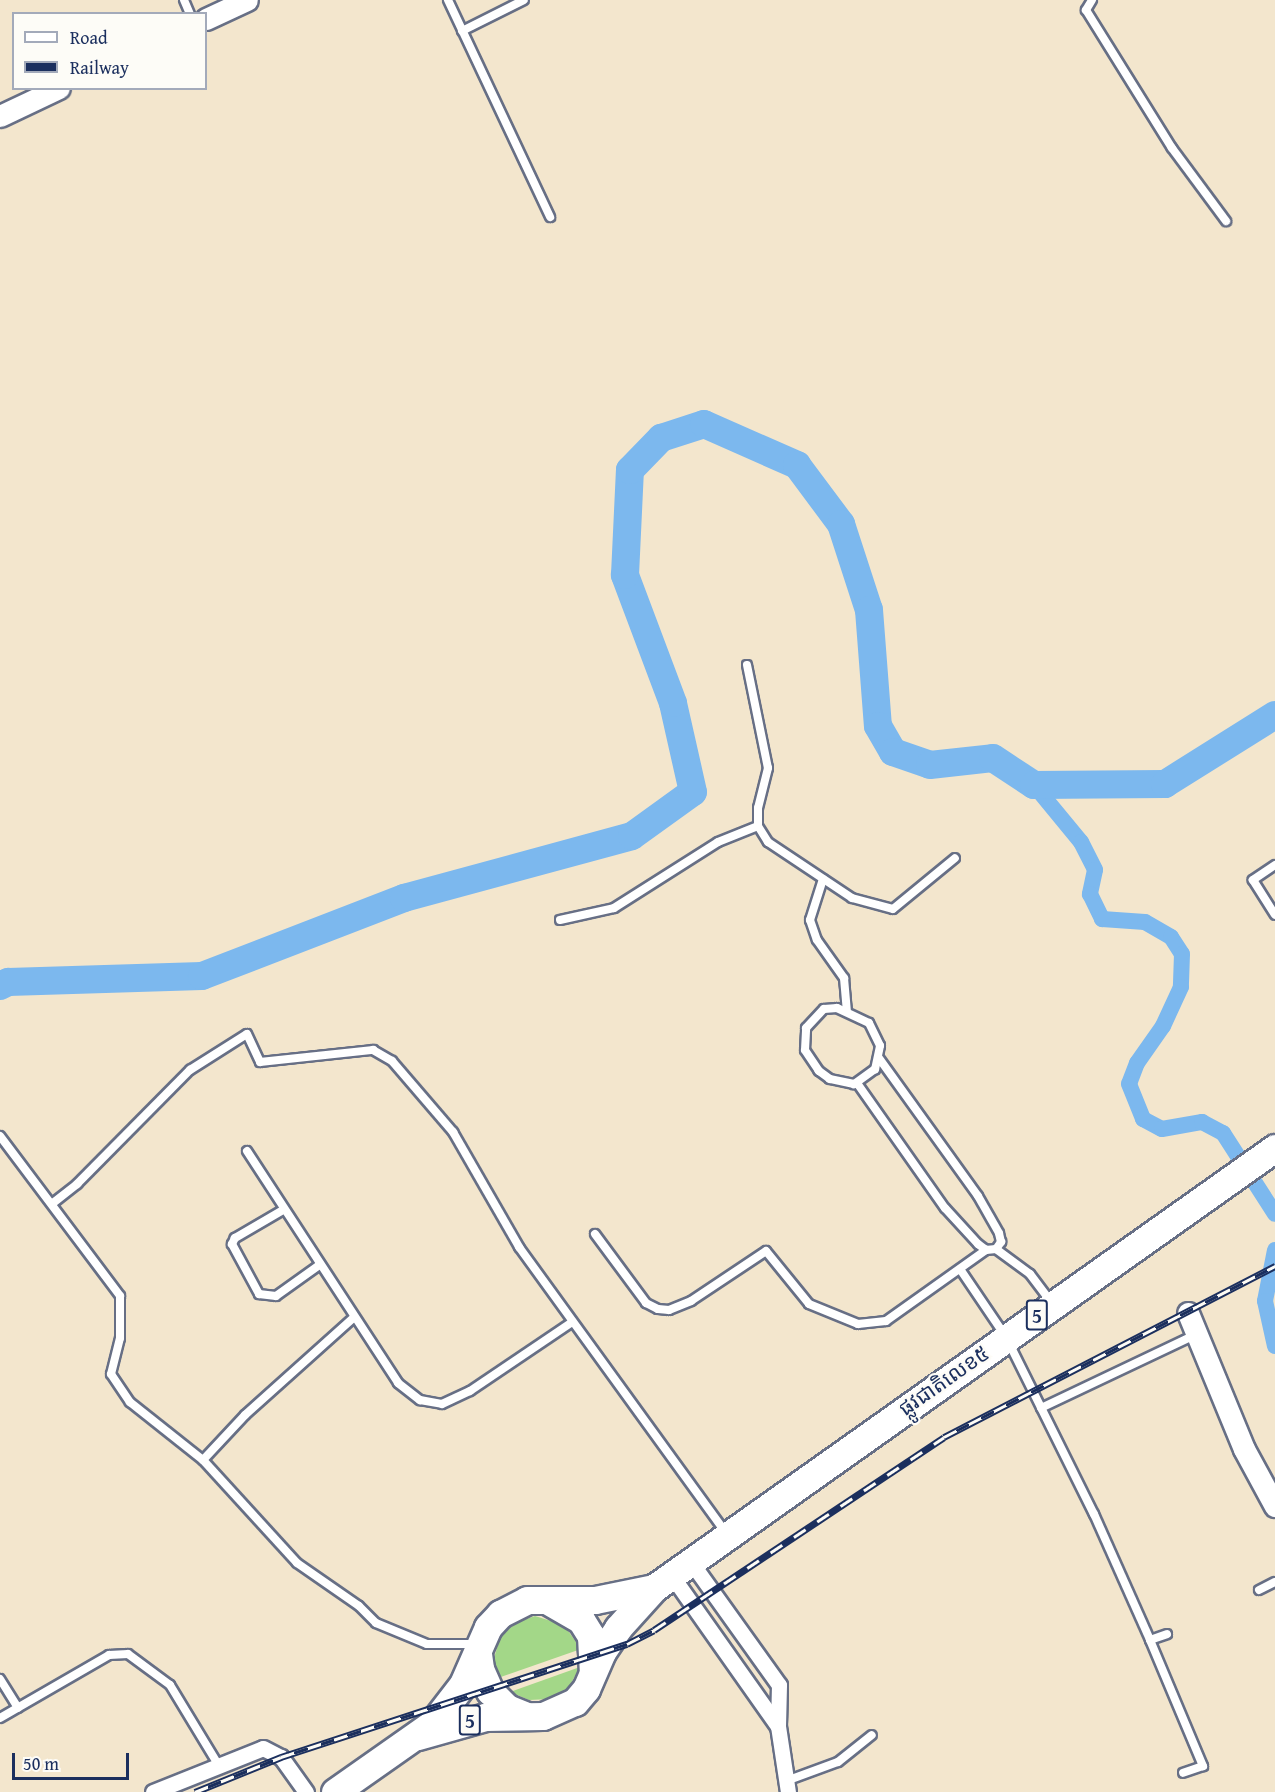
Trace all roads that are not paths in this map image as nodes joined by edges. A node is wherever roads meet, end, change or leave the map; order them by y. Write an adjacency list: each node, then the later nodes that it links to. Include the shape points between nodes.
1 (247, 0): 5 (street)
2 (448, 0): 6 (lane)
3 (524, 0): 6 (lane)
4 (1092, 0): 10 (lane, via 1086,10 1173,148)
5 (207, 20)
6 (462, 31): 9 (lane)
7 (55, 90): 8 (street)
8 (0, 116)
9 (550, 217)
10 (1226, 221)
11 (747, 664): 12 (lane, via 768,768 758,808)
12 (758, 826): 15 (lane, via 768,842); 17 (lane, via 718,842 614,908)
13 (955, 858): 15 (lane, via 893,909 852,898)
14 (1275, 865): 16 (lane, via 1253,880)
15 (823, 879): 18 (lane, via 810,920 818,940 844,978)
16 (1275, 915)
17 (560, 920)
18 (847, 1010): 19 (lane, via 875,1030); 20 (lane, via 824,1009 806,1028 803,1039 808,1056 819,1071 830,1079)
19 (879, 1058): 20 (lane, via 875,1069); 27 (lane, via 978,1196 999,1233 1001,1242)
20 (857, 1083): 28 (lane, via 945,1208)
21 (0, 1136): 24 (lane)
22 (1275, 1148): 31 (highway, ផ្លូវជាតិលេខ៥ / 5)
23 (247, 1151): 25 (lane)
24 (53, 1203): 34 (lane, via 77,1184 190,1070 247,1034 260,1062 373,1050 392,1061 453,1132 519,1247); 38 (lane, via 120,1296 120,1338 111,1374 130,1402)
25 (283, 1210): 29 (lane); 29 (lane, via 235,1238 232,1244 259,1294 276,1296)
26 (595, 1234): 30 (lane, via 646,1303 658,1309 669,1310 691,1301 766,1251 809,1304 858,1324 886,1321)
27 (996, 1249): 28 (lane); 31 (lane, via 1029,1274)
28 (986, 1250): 30 (lane)
29 (318, 1266): 33 (lane)
30 (960, 1269): 36 (lane)
31 (1053, 1304): 36 (highway, ផ្លូវជាតិលេខ៥ / 5)
32 (1188, 1313): 35 (street)
33 (353, 1318): 34 (lane, via 398,1383 420,1400 442,1404 470,1391); 38 (lane, via 245,1415)
34 (571, 1323): 40 (lane)
35 (1197, 1335): 37 (lane); 39 (street, via 1244,1449)
36 (1006, 1337): 37 (lane); 40 (highway, ផ្លូវជាតិលេខ៥ / 5)
37 (1041, 1408): 46 (lane)
38 (203, 1460): 47 (lane, via 278,1546 376,1623 427,1644)
39 (1275, 1506)
40 (728, 1536): 41 (highway, ផ្លូវជាតិលេខ៥ / 5)
41 (672, 1575): 44 (highway, ផ្លូវជាតិលេខ៥ / 5, via 620,1597); 48 (highway, ផ្លូវជាតិលេខ៥ / 5, via 618,1628); 53 (street); 53 (street, via 778,1685)
42 (1275, 1582): 43 (lane)
43 (1259, 1590)
44 (549, 1601): 47 (highway, ផ្លូវជាតិលេខ៥ / 5, via 527,1600 507,1609 488,1627); 48 (highway, via 581,1620 591,1636)
45 (1167, 1634): 46 (lane)
46 (1150, 1640): 57 (lane, via 1203,1766)
47 (479, 1649): 51 (highway, via 480,1669 490,1691 507,1708); 55 (highway, ផ្លូវជាតិលេខ៥ / 5, via 448,1706)
48 (593, 1672): 51 (highway, ផ្លូវជាតិលេខ៥ / 5, via 586,1689 567,1707 543,1716)
49 (0, 1679): 50 (lane)
50 (18, 1708): 52 (lane); 56 (lane, via 109,1655 128,1654 170,1685)
51 (524, 1714): 55 (highway, ផ្លូវជាតិលេខ៥ / 5, via 485,1717)
52 (0, 1718)
53 (778, 1726): 58 (street)
54 (872, 1735): 58 (lane, via 838,1762)
55 (418, 1736): 59 (highway, ផ្លូវជាតិលេខ៥ / 5)
56 (219, 1766): 60 (street); 61 (street, via 262,1748 281,1757)
57 (1183, 1773)
58 (787, 1786)
59 (340, 1790)
60 (153, 1792)
61 (306, 1792)

